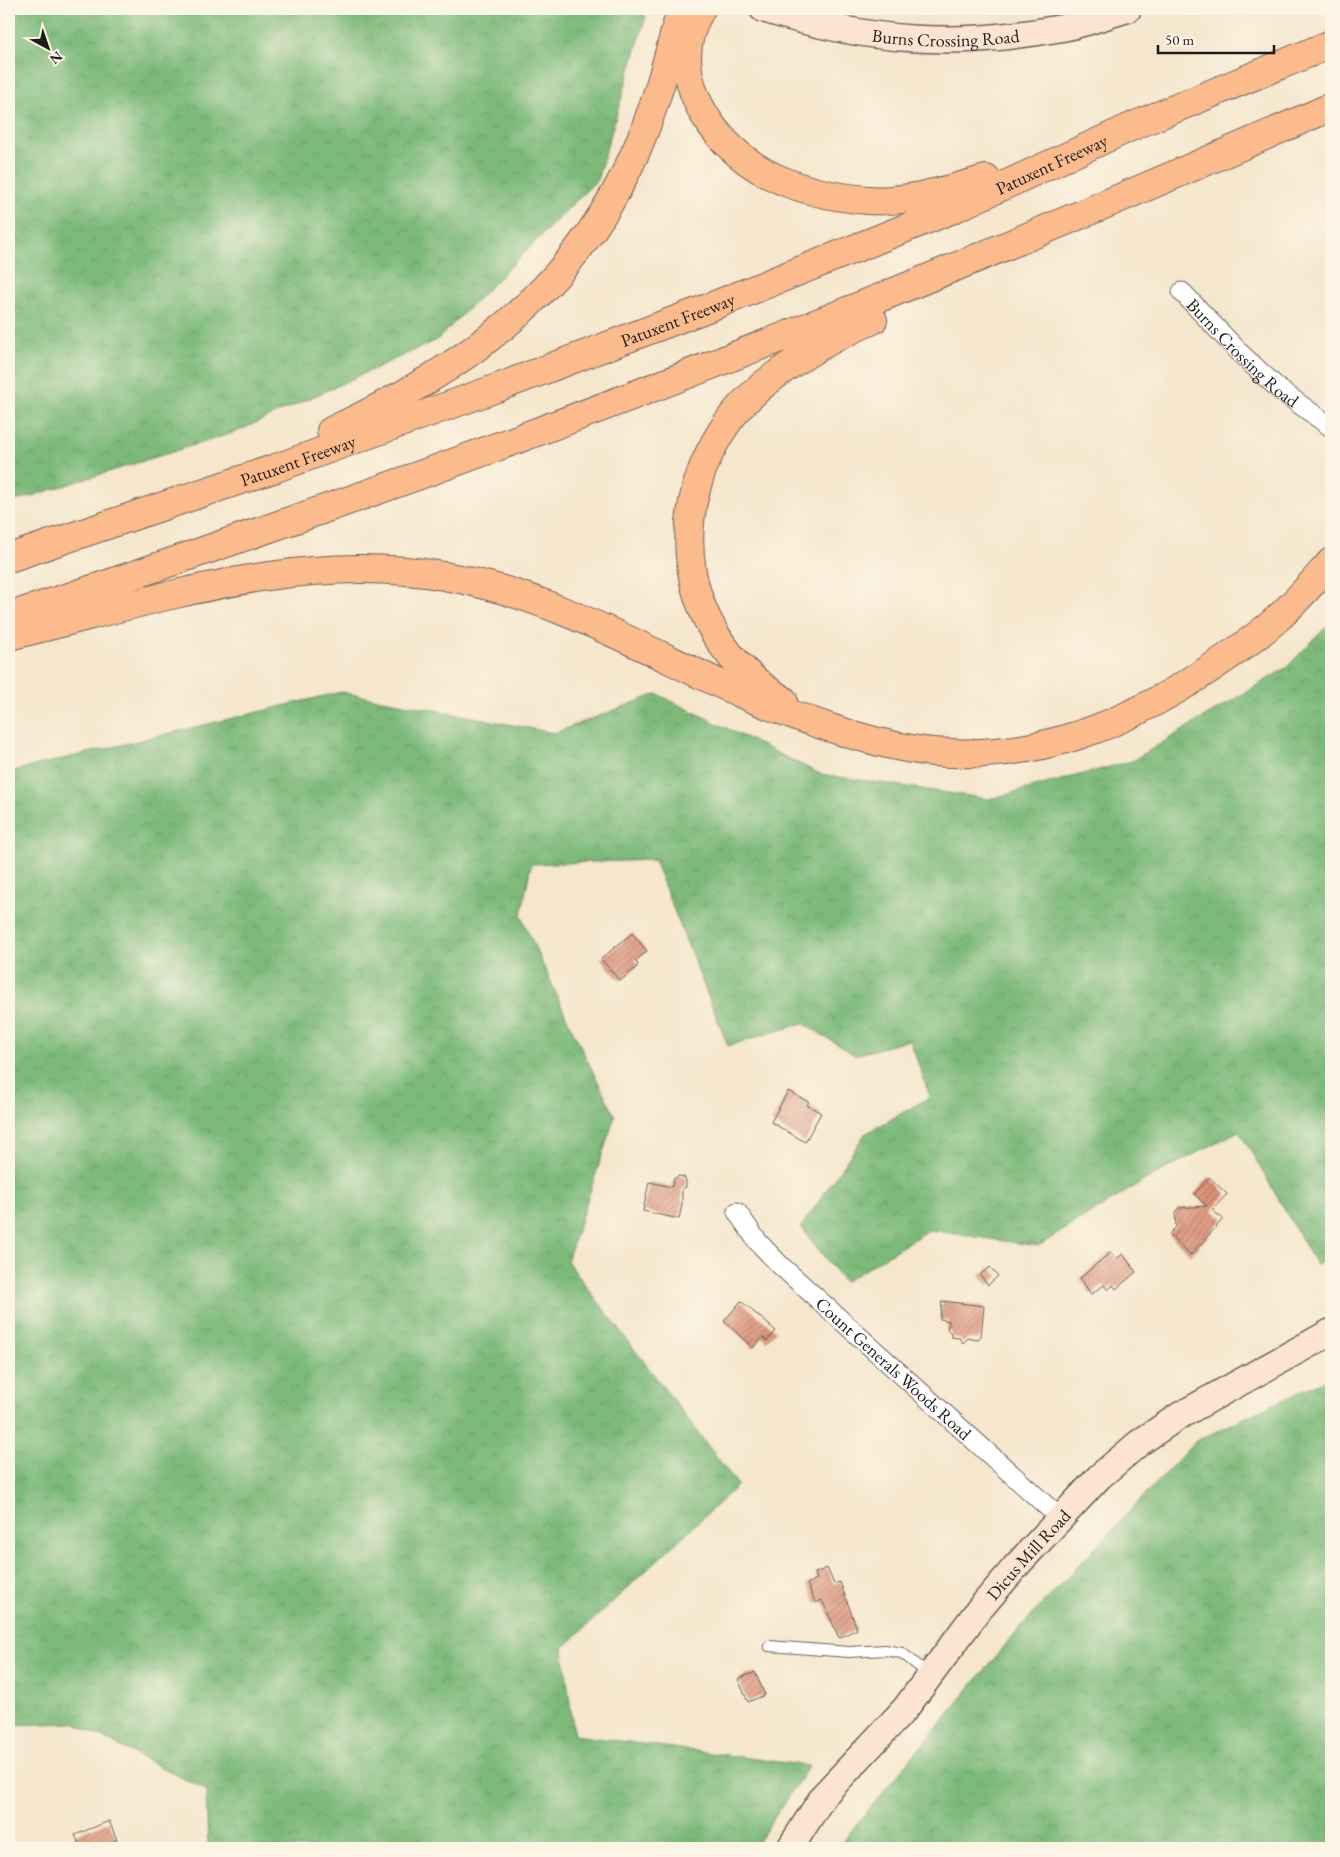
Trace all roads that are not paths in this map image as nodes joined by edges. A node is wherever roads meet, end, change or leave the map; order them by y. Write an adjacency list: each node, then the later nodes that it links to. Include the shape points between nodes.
1 (681, 9): 11 (highway, via 650,116 630,164 603,212 572,256 502,330 428,381 324,435)
2 (701, 9): 7 (highway, via 694,20 688,44 689,74 697,102 723,141 744,159 798,187 833,196 869,200 910,197 998,176)
3 (763, 9): 4 (street, Burns Crossing Road, via 838,30 929,41 992,39 1064,28)
4 (1128, 9)
5 (1331, 44): 7 (highway, Patuxent Freeway)
6 (1331, 107): 8 (highway)
7 (1133, 126): 11 (highway, Patuxent Freeway, via 954,209 710,307 276,468)
8 (1214, 159): 13 (highway, via 970,263 526,437 298,519); 15 (highway, via 983,272 825,343 754,394 720,434 697,484 690,514 689,563 701,606 719,638 743,668 778,697)
9 (1182, 292): 10 (street, Burns Crossing Road, via 1280,390)
10 (1331, 427)
11 (16, 555)
12 (1331, 562): 15 (highway, via 1277,619 1223,660 1143,709 1074,738 1039,747 998,752 930,752)
13 (9, 616)
14 (9, 636): 15 (highway, via 274,574 348,568 397,569 488,585 531,599 748,696)
15 (825, 725)
16 (737, 1212): 18 (street, Count Generals Woods Road, via 758,1242 780,1265)
17 (1331, 1332): 18 (street, Dicus Mill Road, via 1179,1416 1099,1478)
18 (1060, 1518): 20 (street, Dicus Mill Road, via 978,1612)
19 (769, 1646): 20 (lane, via 902,1653)
20 (931, 1675): 21 (street, Dicus Mill Road, via 906,1709 824,1795)
21 (790, 1848)

